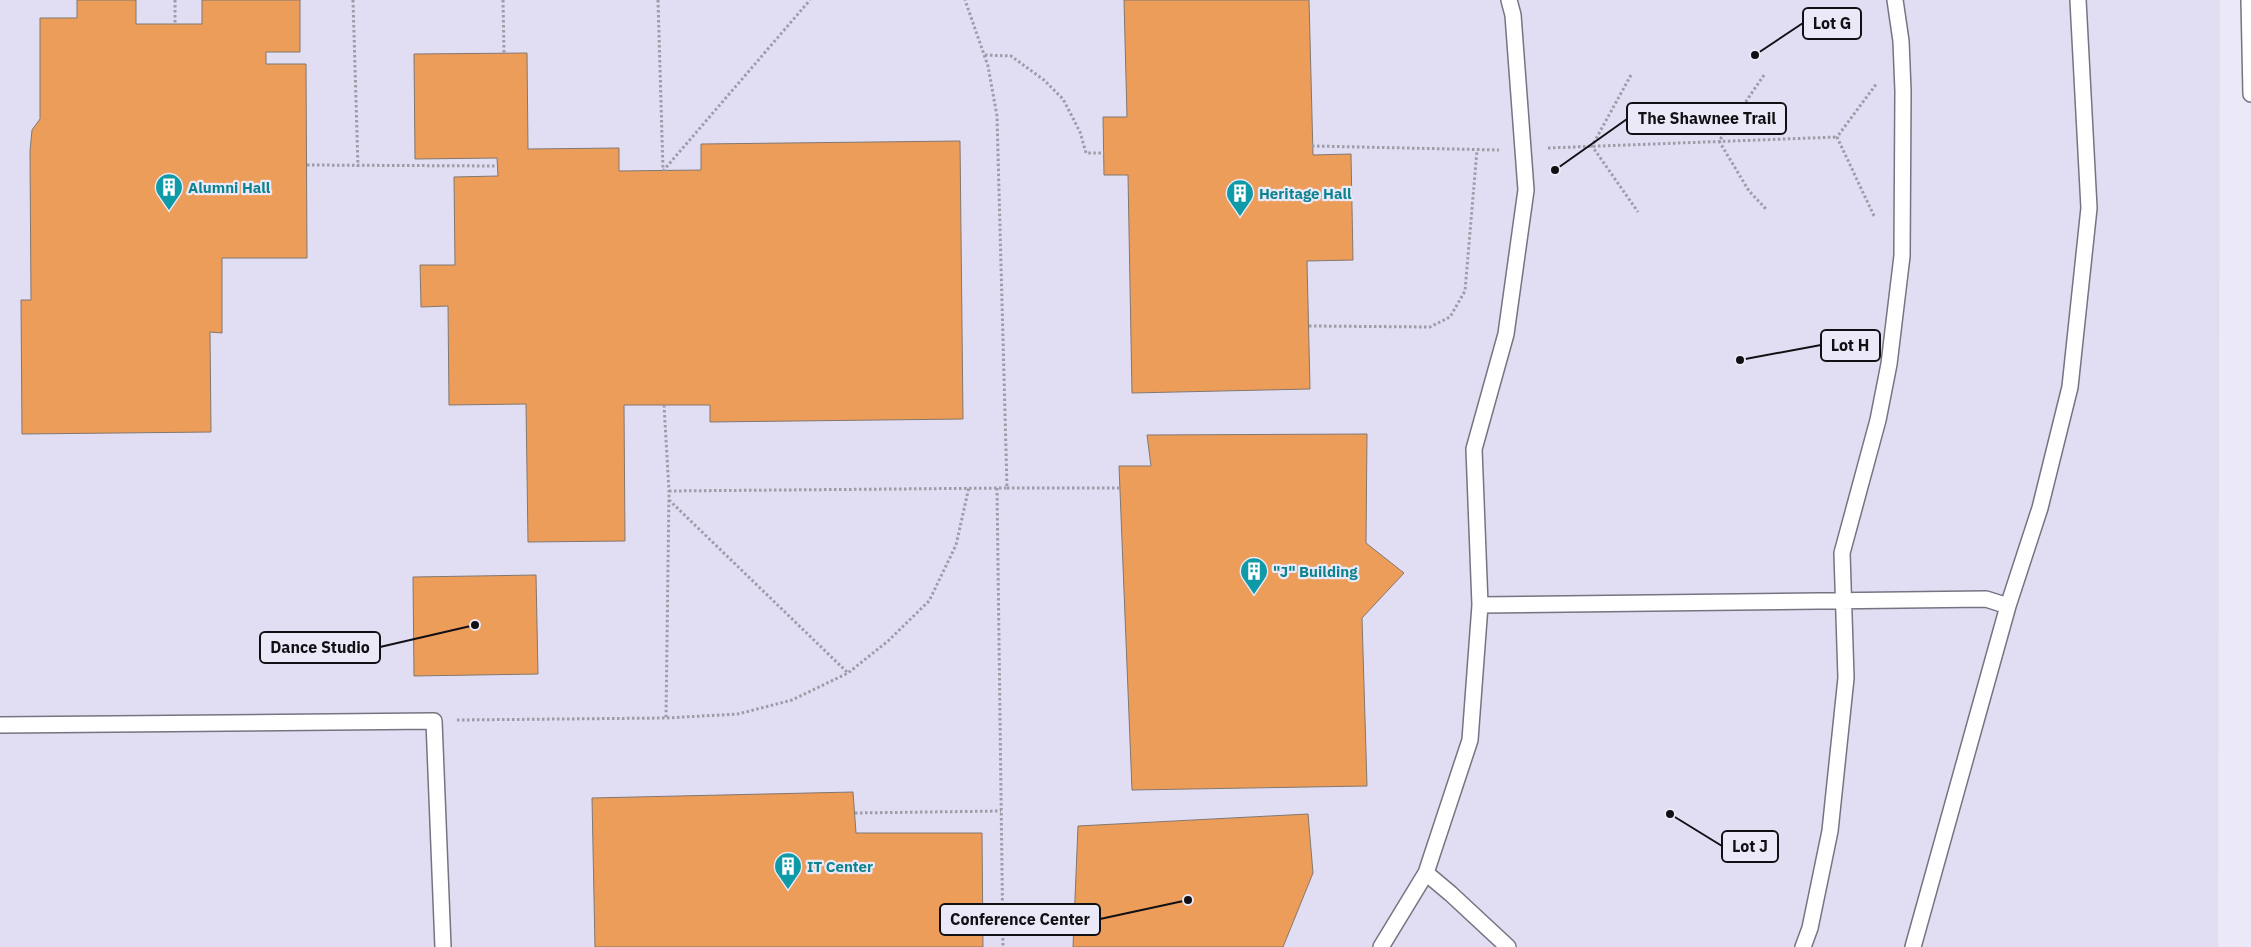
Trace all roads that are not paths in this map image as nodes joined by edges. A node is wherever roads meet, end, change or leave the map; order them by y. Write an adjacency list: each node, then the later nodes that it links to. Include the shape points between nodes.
1 (1509, 0): 7 (lane, via 1513,15 1526,190 1506,334 1474,449)
2 (1895, 0): 6 (lane, via 1903,91 1902,256 1889,364 1878,420 1842,552)
3 (2078, 0): 8 (lane, via 2089,208 2070,387 2040,508)
4 (2249, 0): 5 (lane)
5 (2251, 94)
6 (1843, 601): 7 (lane); 8 (lane, via 1986,600); 14 (lane, via 1846,678 1830,831 1810,928)
7 (1480, 605): 10 (lane, via 1470,740)
8 (2008, 606): 15 (lane)
9 (0, 725): 11 (lane, via 434,721)
10 (1426, 874): 12 (lane); 13 (lane)
11 (443, 947)
12 (1382, 947)
13 (1508, 947)
14 (1803, 947)
15 (1914, 947)

